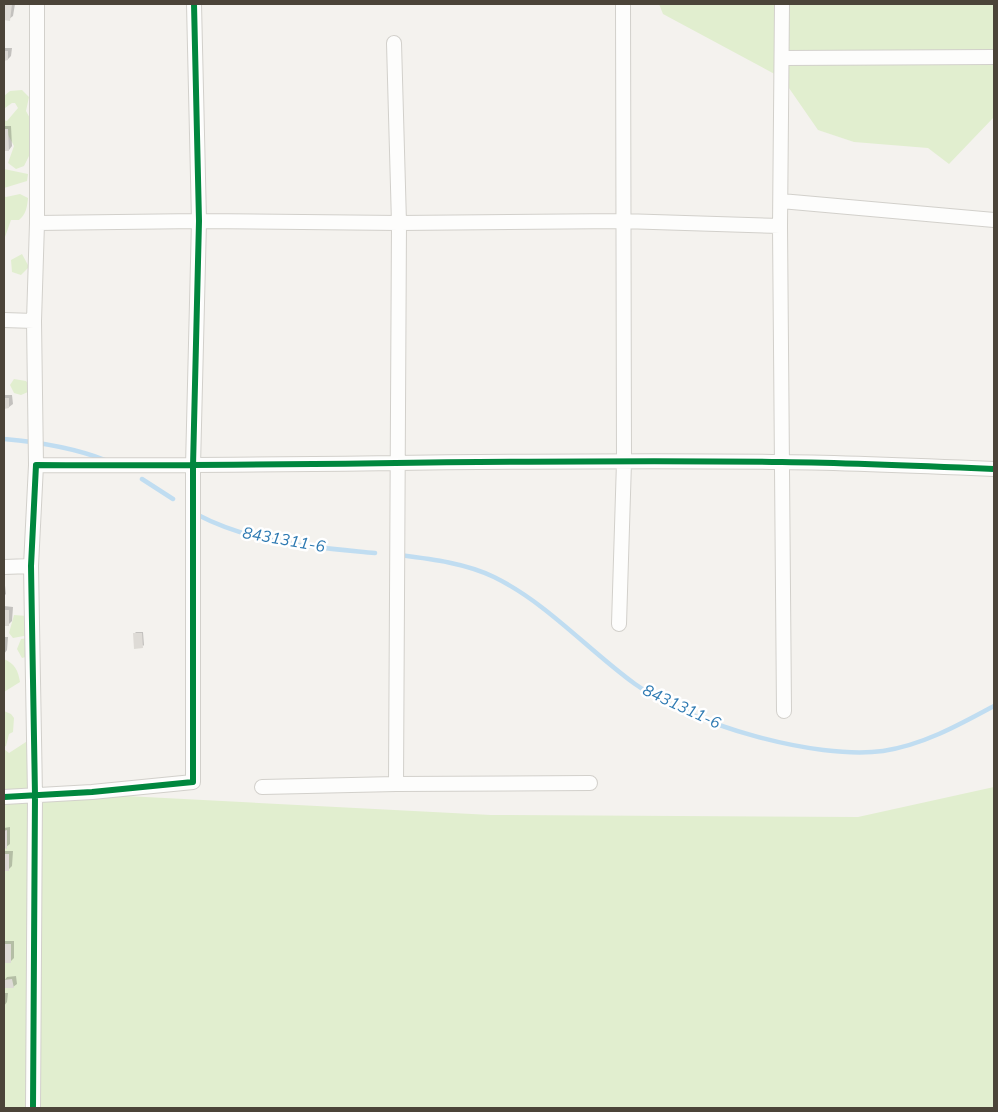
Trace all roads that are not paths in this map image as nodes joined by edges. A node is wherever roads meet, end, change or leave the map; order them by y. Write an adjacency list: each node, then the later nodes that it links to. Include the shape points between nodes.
1 (37, 4): 12 (street)
2 (194, 4): 10 (street)
3 (624, 4): 11 (street)
4 (782, 4): 7 (street)
5 (394, 43): 13 (street)
6 (994, 57): 7 (street)
7 (782, 58): 8 (street)
8 (780, 201): 9 (street); 14 (street)
9 (994, 220)
10 (199, 221): 12 (street); 13 (street); 21 (street)
11 (622, 221): 13 (street); 14 (street); 17 (street)
12 (37, 223): 16 (street)
13 (399, 223): 19 (street)
14 (780, 226): 18 (street)
15 (4, 320): 16 (street)
16 (34, 321): 20 (street)
17 (624, 462): 18 (street); 19 (street); 25 (street)
18 (783, 462): 22 (street); 26 (street)
19 (397, 463): 21 (street); 28 (street)
20 (36, 465): 21 (street); 23 (street)
21 (193, 466): 30 (street, via 193,782)
22 (994, 469)
23 (31, 566): 24 (street); 30 (street)
24 (4, 567)
25 (619, 624)
26 (784, 711)
27 (590, 783): 28 (street)
28 (396, 784): 29 (street)
29 (262, 787)
30 (35, 795): 31 (street); 32 (street)
31 (4, 797)
32 (34, 1108)

